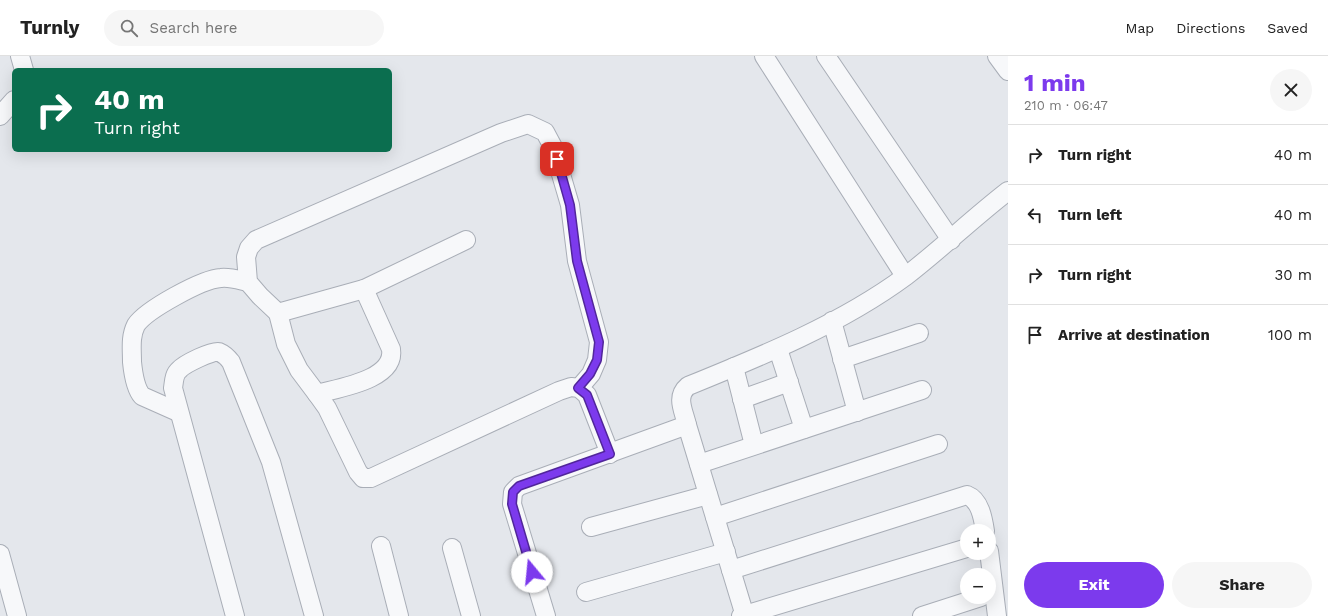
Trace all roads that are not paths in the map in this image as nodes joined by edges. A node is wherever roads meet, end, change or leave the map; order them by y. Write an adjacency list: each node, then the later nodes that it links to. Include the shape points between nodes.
1 (20, 56): 4 (street)
2 (764, 56): 10 (street)
3 (826, 56): 9 (street)
4 (23, 68)
5 (12, 102): 6 (street)
6 (0, 116)
7 (1008, 191): 9 (street)
8 (466, 240): 12 (street)
9 (951, 240): 10 (street)
10 (905, 276): 14 (street)
11 (248, 282): 13 (street); 20 (street, via 246,257 256,240 501,133 528,124 545,132 553,147 570,205 577,261 599,342 597,360 590,374); 24 (street, via 219,278 204,282 148,313 137,324 132,342 133,370 139,392 142,396)
12 (364, 288): 13 (street); 22 (street, via 391,349 391,362 382,371 358,384)
13 (278, 313): 22 (street, via 286,344 299,370)
14 (832, 321): 16 (street); 17 (street)
15 (919, 334): 17 (street)
16 (778, 349): 18 (street); 19 (street)
17 (842, 359): 25 (street)
18 (734, 367): 23 (street); 26 (street, via 688,386 682,391 680,398)
19 (789, 382): 23 (street); 27 (street)
20 (578, 388): 22 (street, via 571,387 559,391 371,478 363,478 358,472 327,408); 30 (street, via 587,395)
21 (922, 390): 25 (street)
22 (317, 394)
23 (742, 400): 29 (street)
24 (178, 412): 46 (street); 47 (street, via 173,388 174,378 179,370 211,352 225,355 231,362 271,462)
25 (856, 412): 27 (street)
26 (687, 425): 30 (street); 31 (street)
27 (804, 429): 29 (street)
28 (938, 444): 33 (street)
29 (754, 445): 31 (street)
30 (610, 454): 50 (street, via 519,486 513,492 512,504)
31 (699, 464): 32 (street)
32 (708, 495): 33 (street); 35 (street)
33 (715, 517): 39 (street)
34 (983, 524): 42 (street, via 978,503 967,495)
35 (590, 527)
36 (382, 546): 48 (street)
37 (452, 548): 49 (street)
38 (960, 550): 51 (street)
39 (726, 552): 42 (street); 43 (street)
40 (0, 554): 45 (street)
41 (990, 560): 53 (street)
42 (731, 570): 51 (street)
43 (586, 592)
44 (960, 604): 52 (street)
45 (17, 616)
46 (235, 616)
47 (314, 616)
48 (399, 616)
49 (471, 616)
50 (546, 616)
51 (743, 616)
52 (922, 616)
53 (997, 616)

